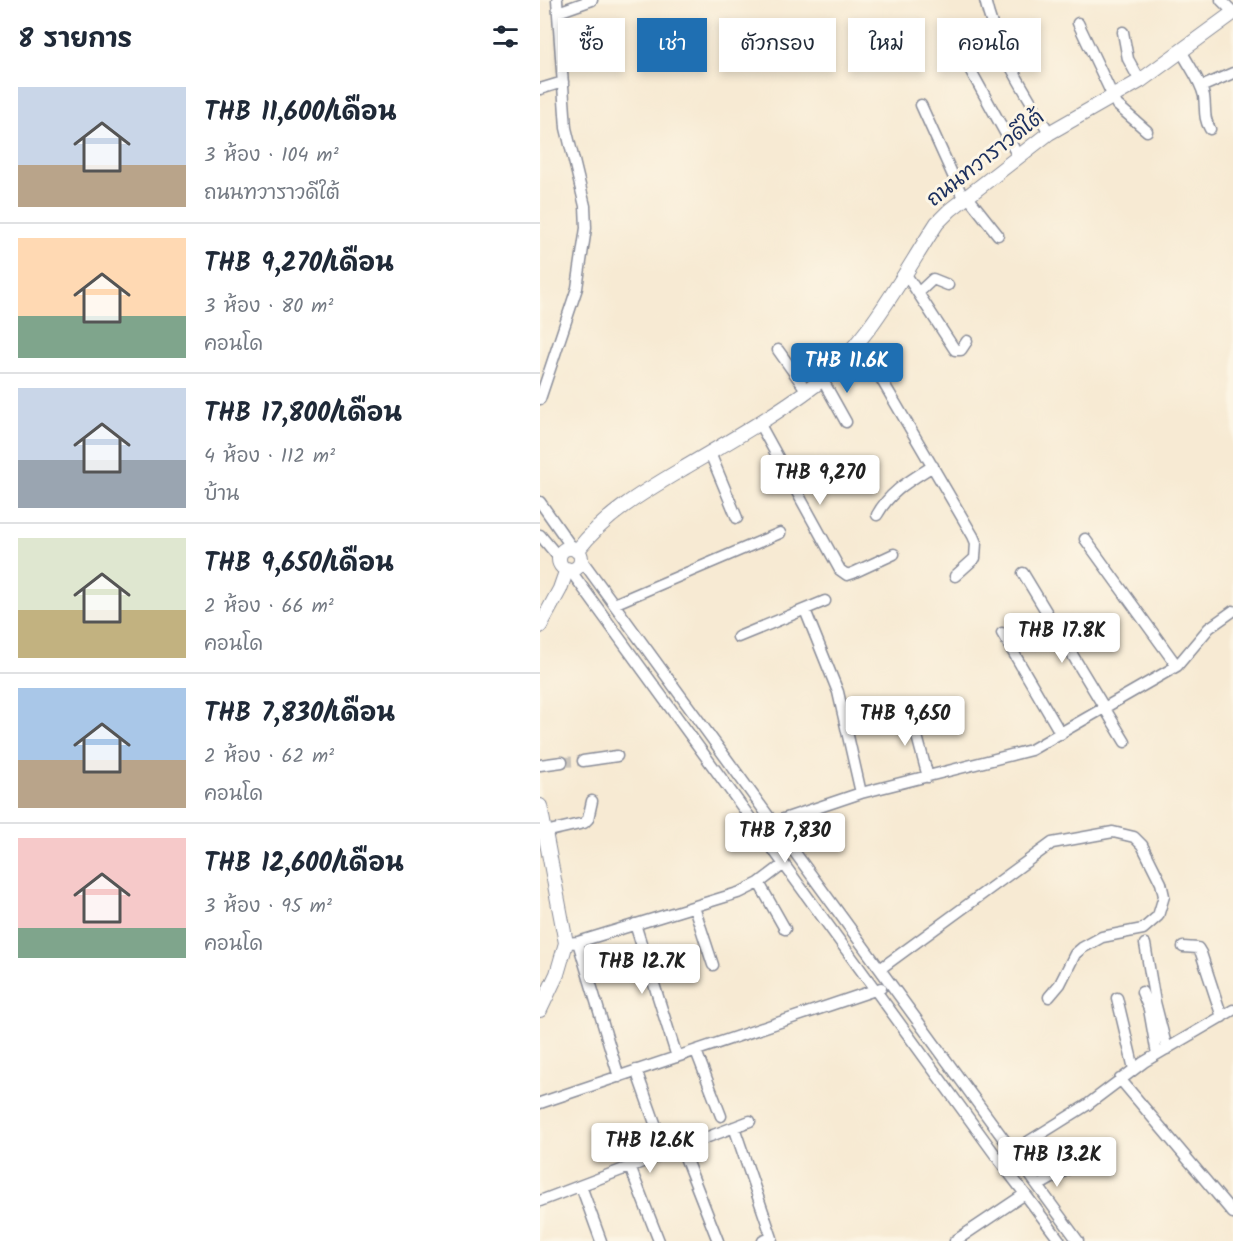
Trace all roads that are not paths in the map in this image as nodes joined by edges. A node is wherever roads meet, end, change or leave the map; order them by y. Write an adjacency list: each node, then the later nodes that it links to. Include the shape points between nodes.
1 (557, 0): 5 (street)
2 (592, 0): 5 (street)
3 (985, 0): 20 (street, via 998,46)
4 (1221, 0): 6 (street)
5 (558, 12): 13 (street)
6 (1233, 13): 9 (street, ถนนทวาราวดีใต้)
7 (1078, 23): 16 (street)
8 (1123, 32): 12 (street, via 1128,59)
9 (1182, 52): 12 (street, ถนนทวาราวดีใต้); 14 (street)
10 (972, 72): 21 (street)
11 (1233, 73): 14 (street)
12 (1140, 81): 16 (street, ถนนทวาราวดีใต้)
13 (563, 82): 15 (street); 32 (street, via 566,128 585,206 586,228 577,288)
14 (1201, 87): 18 (street, via 1204,116)
15 (540, 89)
16 (1112, 96): 19 (street); 20 (street, ถนนทวาราวดีใต้)
17 (921, 105): 22 (street)
18 (1210, 129)
19 (1147, 131)
20 (1049, 133): 21 (street, ถนนทวาราวดีใต้)
21 (1018, 156): 22 (street, ถนนทวาราวดีใต้)
22 (966, 199): 23 (street); 24 (street, ถนนทวาราวดีใต้, via 937,223)
23 (998, 235)
24 (905, 273): 26 (street); 27 (street, ถนนทวาราวดีใต้)
25 (948, 285): 26 (street, via 933,279)
26 (918, 293): 28 (street, via 955,350 961,350)
27 (859, 340): 30 (street, ถนนทวาราวดีใต้); 36 (street)
28 (967, 341)
29 (778, 350): 31 (street)
30 (822, 379): 31 (street, ถนนทวาราวดีใต้); 33 (street)
31 (807, 391): 34 (street, ถนนทวาราวดีใต้)
32 (540, 399)
33 (846, 422)
34 (759, 423): 35 (street, ถนนทวาราวดีใต้); 44 (street, via 840,570 848,575)
35 (710, 453): 39 (street); 43 (street, ถนนทวาราวดีใต้, via 602,523)
36 (933, 466): 38 (street, via 896,490); 47 (street, via 976,543 975,558)
37 (540, 501): 43 (street)
38 (877, 514)
39 (737, 518)
40 (780, 533): 49 (street)
41 (540, 535): 45 (street)
42 (1085, 539): 55 (street)
43 (577, 553): 45 (street, via 578,567); 45 (street, via 564,550); 49 (street)
44 (894, 554)
45 (565, 566): 52 (street, via 560,589); 69 (street)
46 (1023, 573): 56 (street)
47 (955, 576)
48 (825, 602): 50 (street)
49 (615, 604): 68 (street)
50 (805, 610): 54 (street); 65 (street, via 838,692)
51 (1233, 611): 55 (street, via 1209,628)
52 (540, 626)
53 (1002, 633): 58 (street)
54 (738, 637)
55 (1177, 666): 56 (street)
56 (1105, 707): 58 (street); 59 (street)
57 (910, 710): 64 (street)
58 (1061, 735): 64 (street, via 1017,755)
59 (1125, 742)
60 (617, 756): 61 (street)
61 (583, 761)
62 (562, 762): 63 (street)
63 (540, 765)
64 (928, 777): 65 (street)
65 (861, 793): 68 (street)
66 (592, 801): 70 (street, via 584,823)
67 (540, 806): 70 (street)
68 (771, 822): 69 (street); 81 (street)
69 (758, 830): 72 (street)
70 (544, 832): 71 (street)
71 (544, 857): 77 (street)
72 (784, 864): 73 (street); 83 (street)
73 (759, 883): 74 (street); 76 (street)
74 (694, 907): 75 (street); 80 (street)
75 (635, 924): 77 (street); 93 (street)
76 (785, 929)
77 (572, 942): 87 (street); 96 (street)
78 (1145, 944): 90 (street)
79 (1183, 946): 89 (street, via 1198,948 1201,953)
80 (713, 965)
81 (880, 969): 82 (street); 85 (street, via 1052,843 1113,832 1134,837 1161,883 1164,896 1158,916 1143,930 1102,936 1082,948)
82 (890, 983): 83 (street); 104 (street)
83 (876, 990): 91 (street); 105 (street)
84 (1142, 992): 92 (street)
85 (1049, 997)
86 (1117, 998): 94 (street)
87 (540, 1010)
88 (1233, 1010): 89 (street)
89 (1222, 1017): 90 (street)
90 (1167, 1049): 92 (street)
91 (696, 1051): 93 (street); 99 (street)
92 (1157, 1054): 94 (street)
93 (677, 1057): 95 (street)
94 (1134, 1069): 97 (street)
95 (636, 1070): 96 (street); 102 (street)
96 (619, 1077): 98 (street)
97 (1120, 1079): 104 (street); 112 (street)
98 (540, 1102)
99 (721, 1116)
100 (750, 1121): 101 (street)
101 (734, 1127): 103 (street); 116 (street, via 772,1238)
102 (661, 1140)
103 (681, 1147): 107 (street); 115 (street)
104 (1014, 1151): 105 (street); 109 (street)
105 (999, 1160): 110 (street)
106 (1075, 1165): 109 (street)
107 (630, 1167): 108 (street); 114 (street)
108 (581, 1186): 111 (street); 113 (street)
109 (1038, 1186): 119 (street)
110 (1025, 1194): 117 (street); 118 (street)
111 (540, 1202)
112 (1233, 1213)
113 (601, 1241)
114 (659, 1241)
115 (718, 1241)
116 (763, 1241)
117 (955, 1241)
118 (1060, 1241)
119 (1078, 1241)

